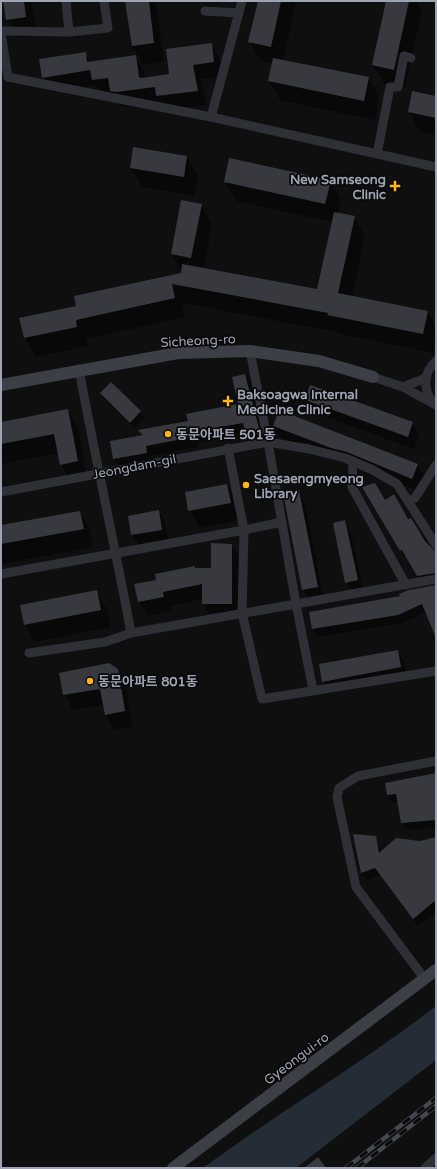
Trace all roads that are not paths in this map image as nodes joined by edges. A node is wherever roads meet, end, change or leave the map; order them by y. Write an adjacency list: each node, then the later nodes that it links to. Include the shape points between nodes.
1 (66, 1): 7 (street)
2 (104, 1): 7 (street, via 108,28)
3 (242, 1): 5 (street)
4 (205, 11): 5 (street)
5 (239, 13): 9 (street)
6 (1, 32): 7 (street); 9 (street, via 8,77)
7 (70, 32)
8 (412, 58): 10 (street, via 404,56 398,87 390,87)
9 (210, 117): 10 (street)
10 (376, 154): 11 (street)
11 (436, 167)
12 (250, 351): 14 (street, Sicheong-ro, via 178,353); 15 (street, Sicheong-ro, via 319,361); 20 (street)
13 (436, 361): 16 (street)
14 (79, 369): 17 (street, Sicheong-ro); 24 (street)
15 (373, 377): 18 (street)
16 (426, 378): 18 (street); 19 (street, via 427,393)
17 (1, 385)
18 (403, 387): 19 (street)
19 (436, 405)
20 (268, 442): 21 (street, Jeongdam-gil); 22 (street, Jeongdam-gil, via 309,449); 27 (street)
21 (228, 448): 24 (street, Jeongdam-gil); 28 (street)
22 (353, 461): 26 (street, Jeongdam-gil, via 398,484); 33 (street, via 352,487)
23 (436, 465): 26 (street, via 415,498)
24 (98, 473): 25 (street, Jeongdam-gil); 30 (street)
25 (1, 492)
26 (409, 501): 29 (street, Jeongdam-gil)
27 (282, 522): 28 (street); 34 (street)
28 (244, 530): 30 (street); 35 (street)
29 (436, 545)
30 (116, 553): 31 (street); 36 (street)
31 (1, 574)
32 (436, 579): 33 (street)
33 (406, 585): 34 (street)
34 (296, 604): 35 (street); 39 (street)
35 (242, 613): 36 (street); 39 (street, via 262,699)
36 (131, 633): 37 (street, via 104,642)
37 (29, 653)
38 (436, 671): 39 (street)
39 (313, 690)
40 (436, 761): 42 (street, via 358,776 339,788 337,798 356,887)
41 (436, 970): 42 (street, Gyeongui-ro)
42 (424, 978): 44 (street, Gyeongui-ro)
43 (436, 1158): 45 (street)
44 (174, 1168)
45 (425, 1168)

